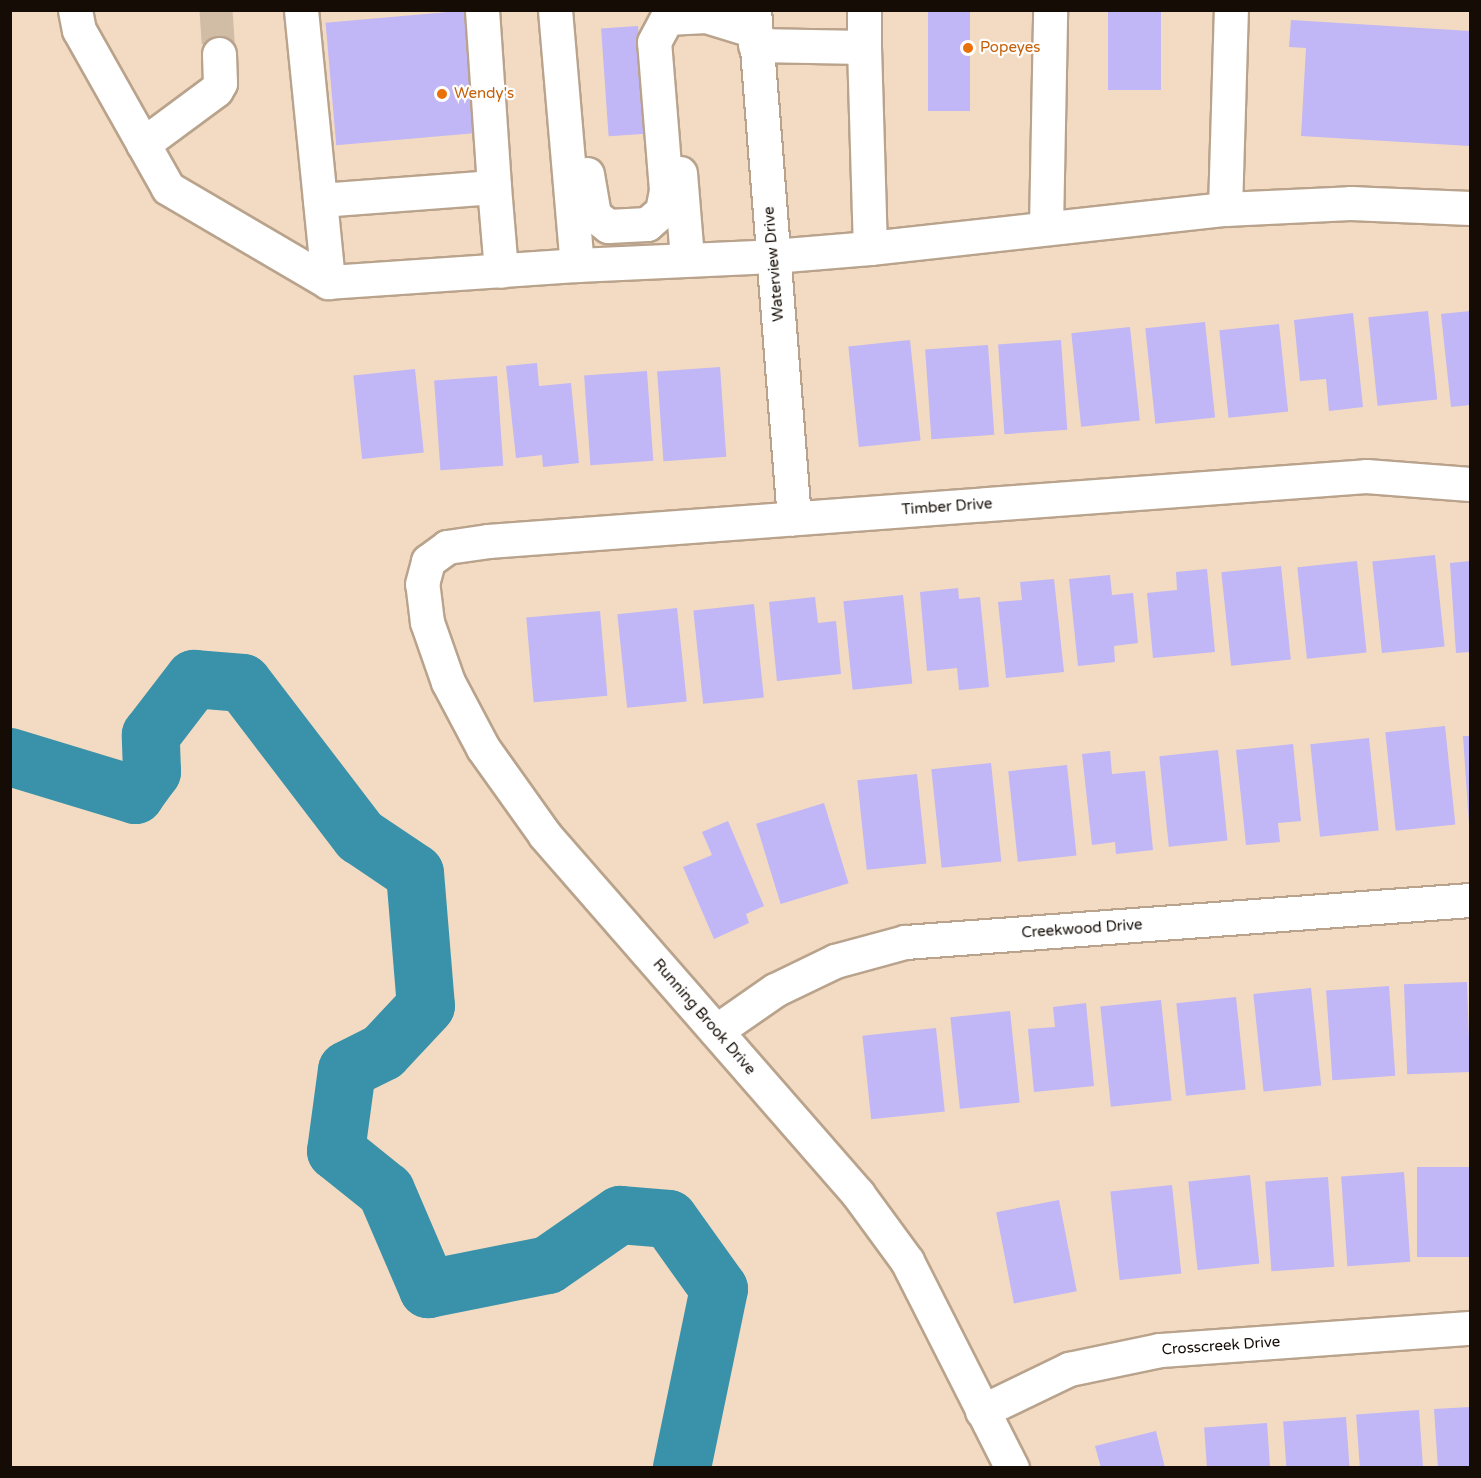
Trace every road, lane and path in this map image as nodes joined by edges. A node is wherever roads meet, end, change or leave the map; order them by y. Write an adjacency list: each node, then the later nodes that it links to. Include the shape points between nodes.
1 (75, 10): 12 (street, via 79,30)
2 (301, 10): 14 (street)
3 (482, 10): 13 (street)
4 (864, 10): 10 (street)
5 (1050, 10): 17 (street)
6 (1231, 10): 16 (street)
7 (666, 14): 8 (street, via 654,42 666,190 662,211 647,224 608,226 594,215 589,201 578,57); 9 (street, via 706,16); 20 (street)
8 (556, 23): 21 (street)
9 (754, 29): 10 (street); 19 (street, Waterview Drive)
10 (864, 47): 18 (street)
11 (219, 54): 12 (street, via 220,83 216,90)
12 (143, 144): 23 (street, via 168,188)
13 (494, 187): 14 (street); 22 (street)
14 (320, 200): 23 (street)
15 (1470, 208): 16 (street, via 1350,203)
16 (1225, 209): 17 (street)
17 (1046, 228): 18 (street)
18 (870, 248): 19 (street)
19 (773, 256): 20 (street); 25 (street, Waterview Drive)
20 (687, 259): 21 (street)
21 (577, 265): 22 (street)
22 (501, 271): 23 (street)
23 (328, 282)
24 (1470, 484): 25 (street, Timber Drive, via 1366,477)
25 (794, 518): 26 (street, Timber Drive, via 488,541 447,546)
26 (428, 561): 28 (street, Running Brook Drive, via 422,585 427,622 448,682 483,748 545,835)
27 (1470, 900): 28 (street, Creekwood Drive, via 905,942 835,961 776,990)
28 (716, 1031): 30 (street, Running Brook Drive, via 858,1194 907,1261)
29 (1470, 1328): 30 (street, Crosscreek Drive, via 1160,1350 1069,1369)
30 (982, 1411): 31 (street, Running Brook Drive)
31 (1012, 1467)

